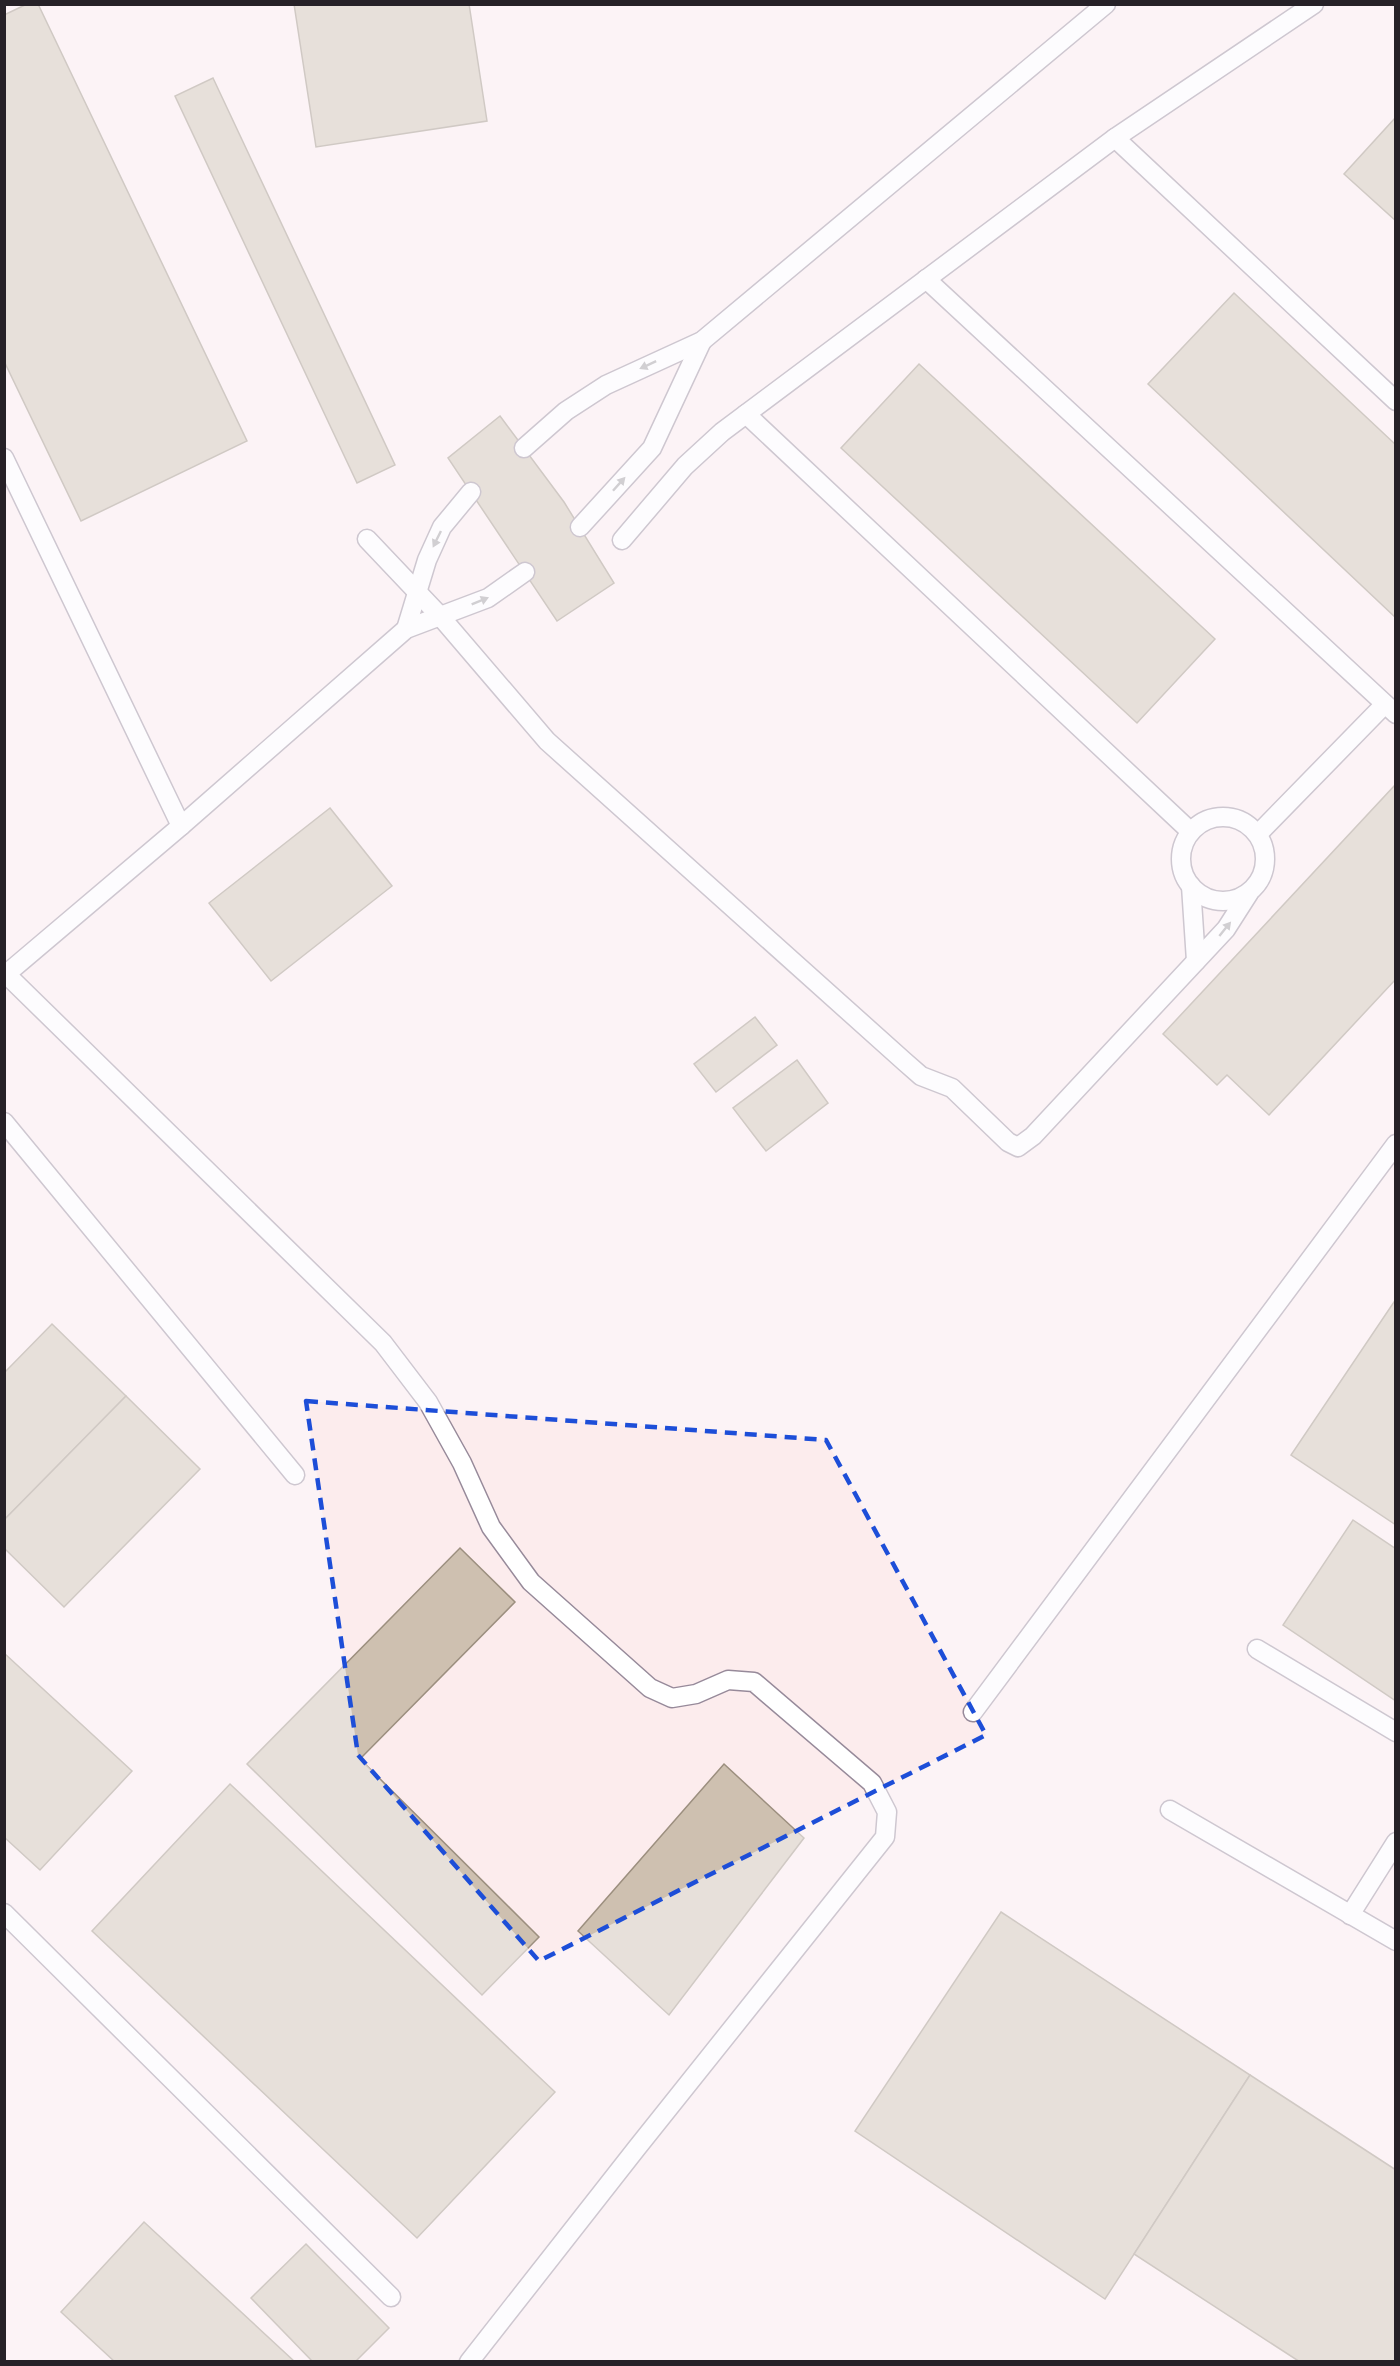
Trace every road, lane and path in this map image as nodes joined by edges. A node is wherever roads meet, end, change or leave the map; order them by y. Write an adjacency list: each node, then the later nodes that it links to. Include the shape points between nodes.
1 (1106, 4): 5 (lane)
2 (1314, 4): 3 (lane)
3 (1115, 138): 4 (lane); 6 (lane)
4 (926, 279): 7 (lane); 18 (lane)
5 (702, 341): 8 (lane, one-way to 8, via 606,385 566,411); 11 (lane, one-way to 5, via 652,448)
6 (1395, 401)
7 (746, 414): 13 (lane, via 685,466); 20 (lane)
8 (524, 448)
9 (4, 458): 19 (lane)
10 (471, 492): 15 (lane, one-way to 15, via 442,527)
11 (580, 527)
12 (367, 539): 15 (lane)
13 (622, 540)
14 (525, 572): 16 (lane, one-way to 14, via 488,598)
15 (417, 591): 16 (lane); 17 (lane)
16 (440, 616): 17 (lane); 24 (lane, via 547,741 921,1076 952,1088 1018,1147 1033,1136)
17 (406, 629): 19 (lane)
18 (1390, 709): 21 (lane)
19 (181, 826): 25 (lane)
20 (1190, 831): 21 (lane, via 1200,822 1226,816 1240,820); 22 (lane, via 1179,855 1181,869)
21 (1258, 834): 23 (lane, via 1265,853 1264,868)
22 (1191, 886): 23 (lane, via 1207,899 1222,901); 24 (lane)
23 (1249, 892): 24 (lane, one-way to 23, via 1226,928)
24 (1196, 961)
25 (5, 975): 38 (lane, via 383,1343 428,1402 491,1527 531,1582 650,1688 672,1698 696,1694 728,1680 754,1682 873,1783 887,1812 885,1837)
26 (4, 1122): 28 (lane)
27 (1395, 1144): 30 (lane)
28 (295, 1475)
29 (1257, 1649): 31 (lane)
30 (973, 1712)
31 (1395, 1732)
32 (1170, 1810): 35 (lane)
33 (1395, 1842): 35 (lane)
34 (4, 1913): 37 (lane)
35 (1350, 1914): 36 (lane)
36 (1395, 1941)
37 (391, 2297)
38 (469, 2361)

